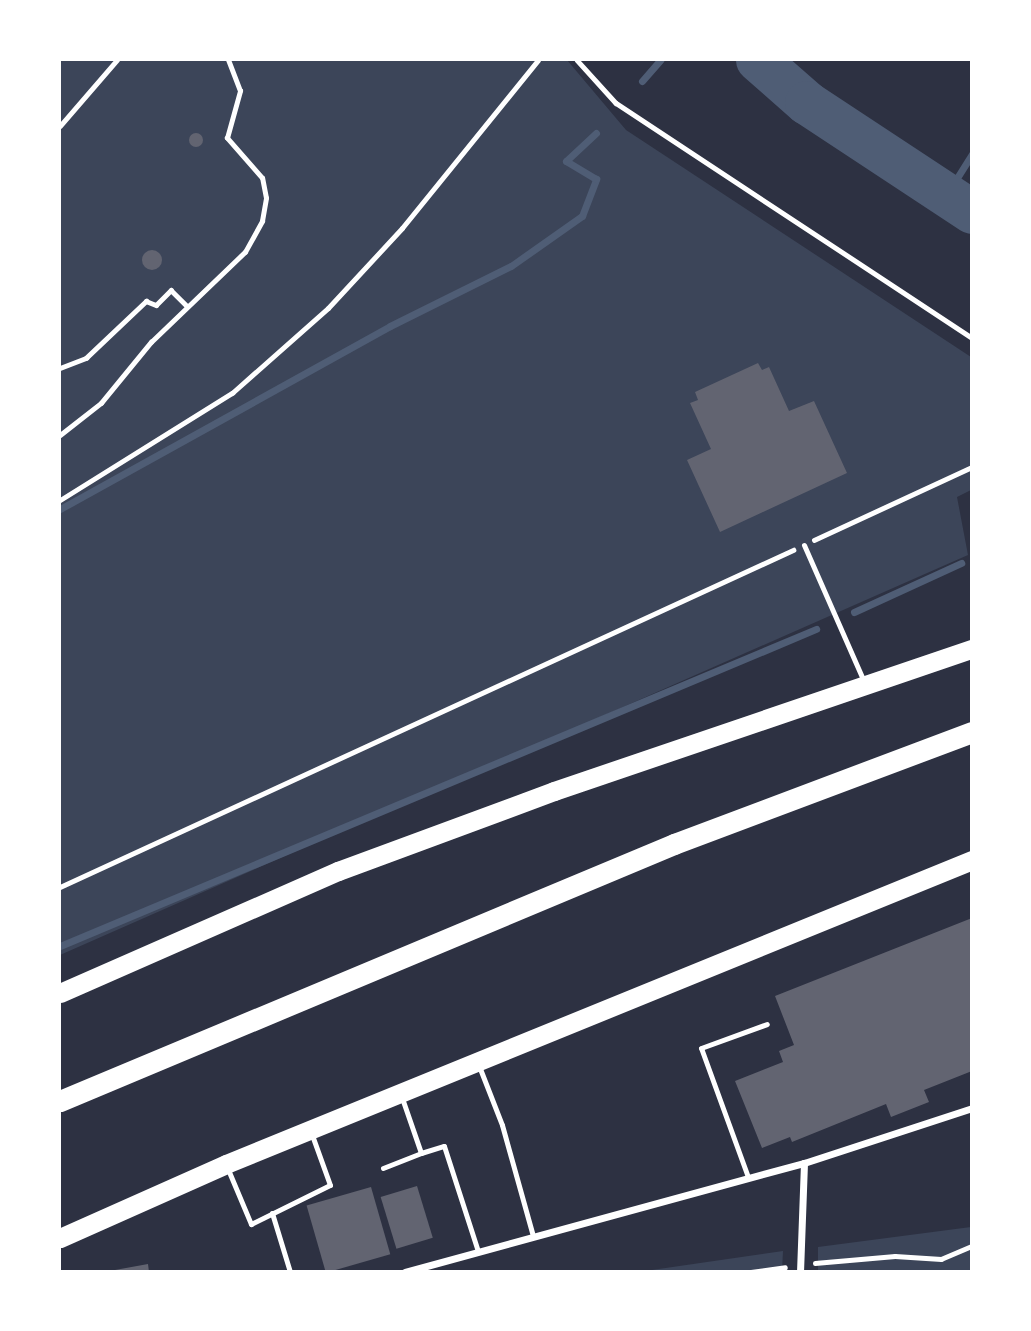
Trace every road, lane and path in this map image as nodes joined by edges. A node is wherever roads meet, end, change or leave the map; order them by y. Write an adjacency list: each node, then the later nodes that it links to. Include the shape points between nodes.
1 (117, 60): 5 (path)
2 (228, 60): 6 (path, via 240,91 227,138 253,164 266,198 262,221 245,252)
3 (538, 60): 11 (lane, via 402,228 328,308 232,393)
4 (578, 60): 7 (path, via 616,103)
5 (60, 125)
6 (187, 306): 8 (path, via 171,290 156,305 146,301 86,358); 9 (path, via 101,403)
7 (971, 338)
8 (60, 368)
9 (60, 435)
10 (971, 467): 12 (path)
11 (60, 500)
12 (804, 545): 14 (lane); 17 (path)
13 (971, 649): 14 (highway)
14 (866, 685): 18 (highway, via 554,791 338,871)
15 (971, 733): 22 (highway, via 662,850)
16 (971, 860): 20 (highway)
17 (60, 887)
18 (60, 993)
19 (767, 1024): 29 (lane, via 701,1048)
20 (477, 1060): 21 (highway); 31 (lane, via 502,1125)
21 (401, 1095): 24 (highway); 25 (lane)
22 (60, 1101)
23 (971, 1108): 26 (street)
24 (310, 1132): 27 (highway); 30 (lane, via 330,1185)
25 (421, 1153): 28 (lane); 34 (lane, via 444,1146)
26 (804, 1163): 29 (street); 35 (street)
27 (226, 1164): 30 (lane, via 251,1224); 32 (highway)
28 (383, 1168)
29 (748, 1177): 31 (street)
30 (272, 1213): 36 (lane)
31 (533, 1236): 34 (street)
32 (60, 1238)
33 (971, 1246): 35 (path, via 941,1259 895,1256)
34 (478, 1251): 37 (street)
35 (800, 1268): 38 (path)
36 (290, 1272)
37 (405, 1272)
38 (751, 1272)

